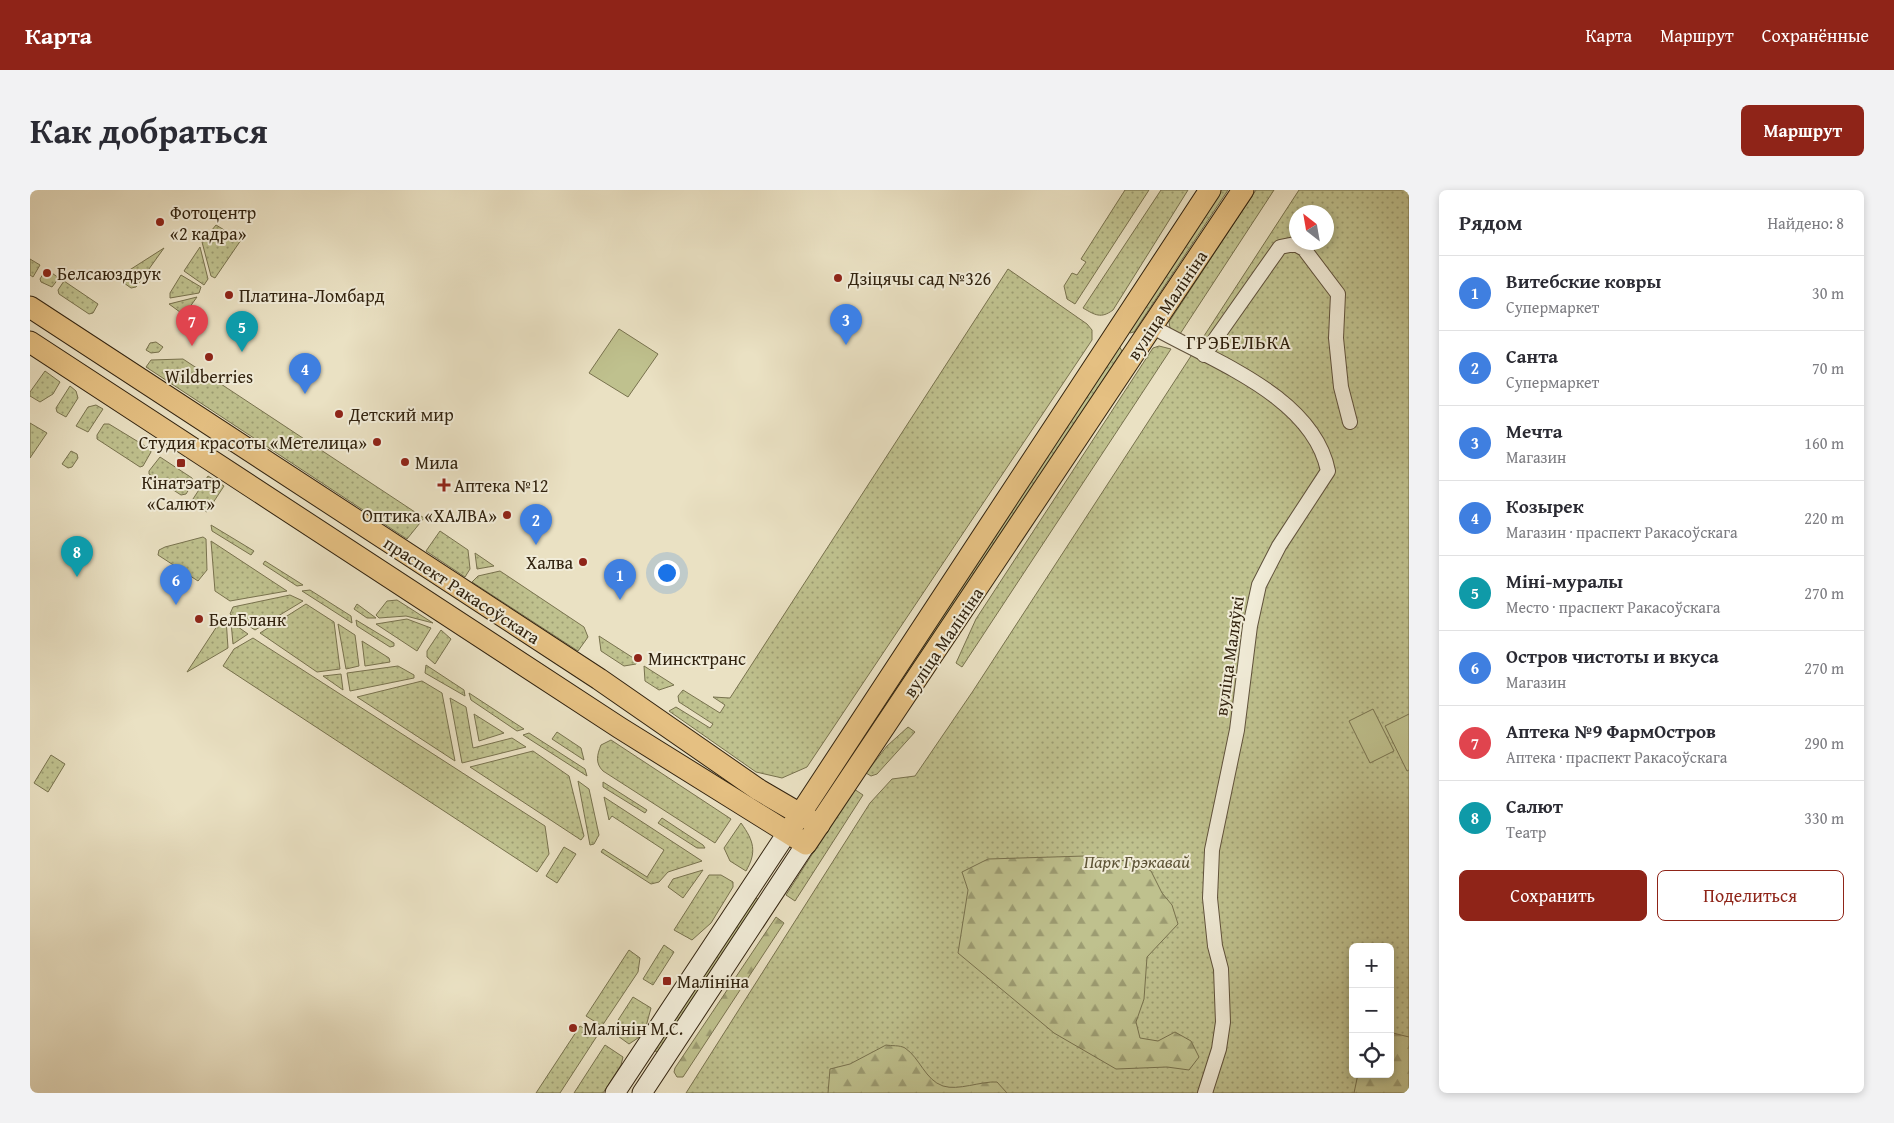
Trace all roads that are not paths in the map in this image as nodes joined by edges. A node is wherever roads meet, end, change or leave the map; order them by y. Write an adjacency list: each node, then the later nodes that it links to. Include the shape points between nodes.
1 (1210, 190): 5 (main road, вуліца Малініна)
2 (1243, 190): 4 (main road, вуліца Малініна)
3 (30, 307): 10 (main road, праспект Ракасоўскага, via 599,679 759,790)
4 (1153, 327): 7 (main road, вуліца Малініна); 8 (street, вуліца Маляўкі)
5 (1117, 334): 7 (main road); 10 (main road, вуліца Малініна)
6 (30, 342): 12 (main road, праспект Ракасоўскага)
7 (1138, 348): 11 (main road, вуліца Малініна)
8 (1204, 355): 9 (street, via 1280,247 1295,244 1304,249 1338,294 1338,358); 16 (street, вуліца Маляўкі, via 1284,402 1315,440 1328,471 1279,546 1258,585 1237,730 1212,850 1210,898 1221,969 1222,1022 1219,1048)
9 (1350, 422)
10 (800, 814): 11 (main road, праспект Ракасоўскага); 12 (main road, вуліца Малініна)
11 (819, 825): 13 (main road, вуліца Малініна)
12 (787, 833): 13 (main road, праспект Ракасоўскага); 14 (main road, вуліца Малініна)
13 (806, 844): 15 (main road, вуліца Малініна)
14 (615, 1093)
15 (642, 1093)
16 (1205, 1093)

